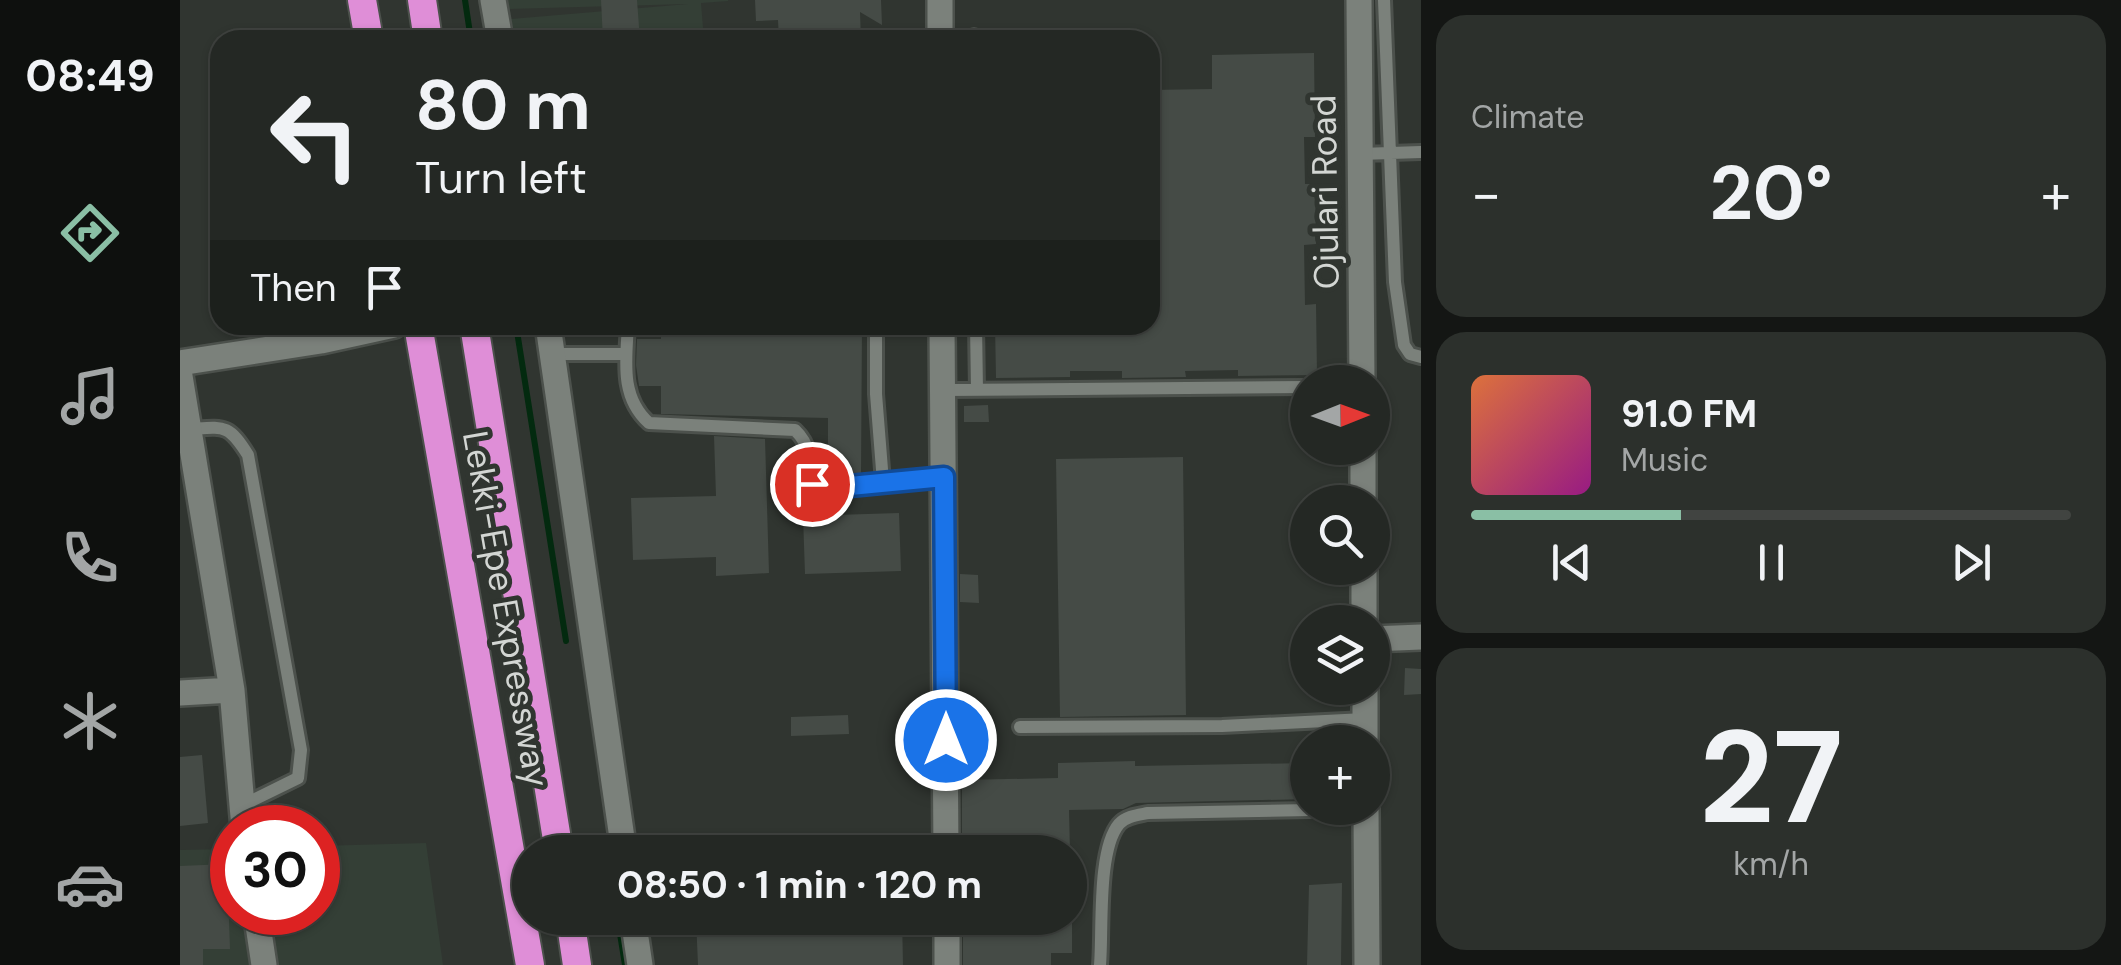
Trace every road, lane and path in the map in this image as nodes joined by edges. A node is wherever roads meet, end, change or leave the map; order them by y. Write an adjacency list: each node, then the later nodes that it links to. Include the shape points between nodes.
1 (362, 0): 7 (highway)
2 (422, 0): 8 (highway)
3 (493, 0): 9 (street)
4 (940, 0): 10 (street)
5 (1359, 0): 12 (street, Ojulari Road)
6 (1384, 0): 13 (lane)
7 (366, 30)
8 (426, 30)
9 (498, 30)
10 (940, 30)
11 (1421, 152): 13 (lane)
12 (1360, 154): 13 (lane); 26 (street, Ojulari Road)
13 (1390, 154): 24 (lane, via 1404,344)
14 (350, 335): 25 (street)
15 (420, 335): 52 (highway, Lekki-Epe Expressway)
16 (476, 335): 44 (highway, Lekki-Epe Expressway)
17 (549, 335): 22 (street)
18 (627, 335): 23 (lane)
19 (876, 335): 33 (lane)
20 (942, 335): 28 (street)
21 (976, 335): 29 (lane)
22 (552, 354): 23 (lane); 45 (street)
23 (626, 354): 33 (lane, via 627,394 648,423 796,430 805,439 812,484)
24 (1421, 357)
25 (180, 363)
26 (1358, 365)
27 (1290, 388): 29 (lane)
28 (943, 390): 29 (lane); 32 (street)
29 (976, 390)
30 (181, 393): 31 (street)
31 (188, 429): 36 (street); 41 (lane, via 233,431 248,456 301,750 298,778)
32 (944, 477): 33 (lane); 46 (street)
33 (883, 482)
34 (1421, 637): 35 (street)
35 (1390, 638)
36 (232, 690): 37 (street); 40 (street)
37 (180, 692)
38 (1020, 726): 39 (lane)
39 (1290, 728)
40 (241, 805)
41 (259, 805)
42 (1290, 810): 56 (lane, via 1148,813 1120,823 1108,851)
43 (1366, 825): 57 (street)
44 (556, 835)
45 (622, 835)
46 (946, 835)
47 (259, 935): 51 (street)
48 (573, 935): 53 (highway)
49 (636, 935): 54 (street)
50 (947, 935): 55 (street)
51 (264, 965)
52 (530, 965)
53 (577, 965)
54 (640, 965)
55 (947, 965)
56 (1100, 965)
57 (1367, 965)

